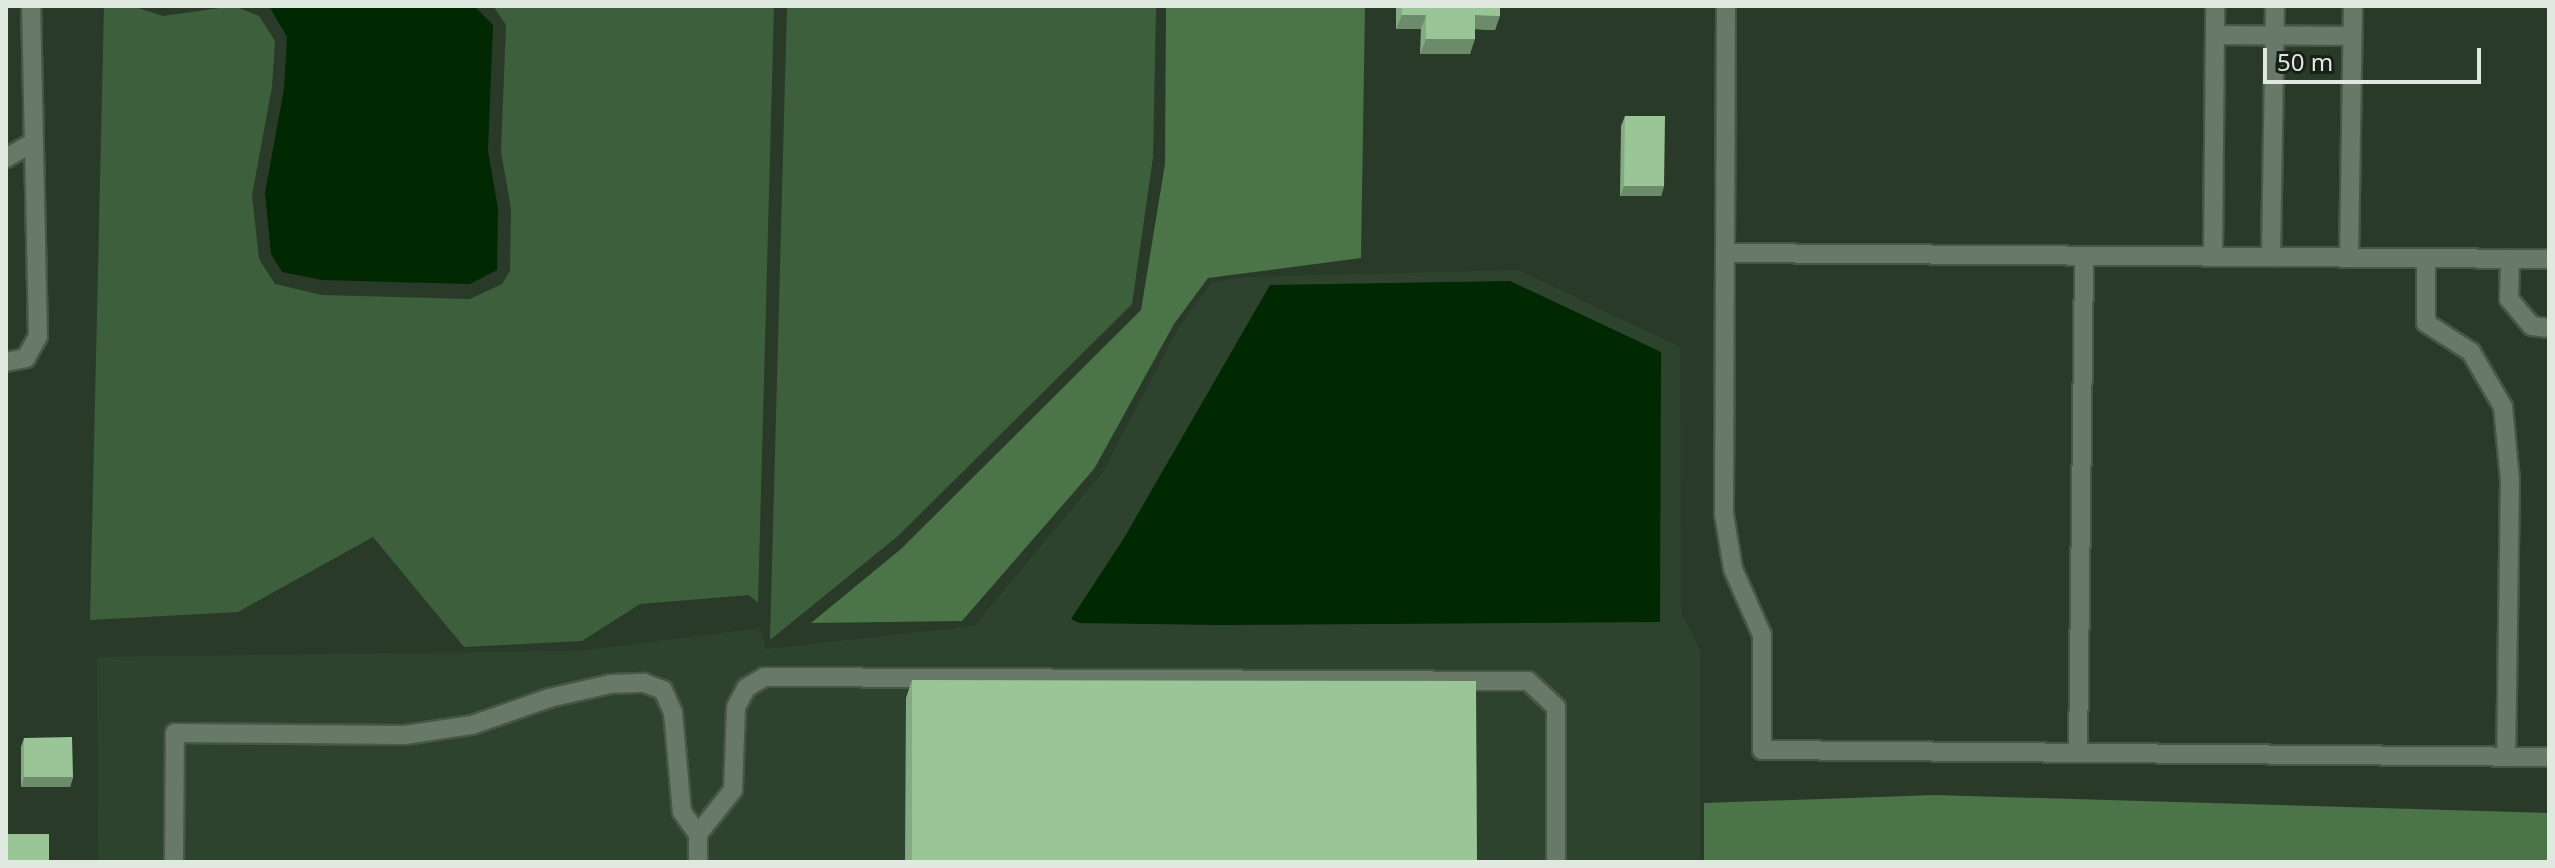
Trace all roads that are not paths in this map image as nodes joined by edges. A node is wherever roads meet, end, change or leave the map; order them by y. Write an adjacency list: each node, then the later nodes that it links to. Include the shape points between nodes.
1 (31, 6): 9 (lane)
2 (1726, 6): 11 (lane)
3 (2215, 6): 6 (lane)
4 (2275, 6): 7 (lane)
5 (2353, 6): 8 (lane)
6 (2215, 35): 7 (lane); 13 (lane)
7 (2274, 36): 8 (lane); 14 (lane)
8 (2352, 36): 15 (lane)
9 (34, 142): 10 (lane); 20 (lane, via 38,336 26,358)
10 (6, 158)
11 (1725, 253): 12 (lane); 21 (lane, via 1724,514 1733,569 1762,635 1762,750)
12 (2084, 256): 13 (lane); 21 (lane)
13 (2213, 257): 14 (lane)
14 (2271, 257): 15 (lane)
15 (2349, 258): 16 (lane)
16 (2426, 258): 17 (lane); 22 (lane, via 2426,323 2471,352 2503,407 2510,480)
17 (2510, 259): 18 (lane); 19 (lane, via 2509,299 2532,326)
18 (2549, 259)
19 (2549, 328)
20 (6, 362)
21 (2078, 753): 22 (lane)
22 (2506, 757): 23 (lane)
23 (2549, 757)
24 (698, 834): 25 (lane, via 682,812 673,712 663,690 644,683 610,684 472,725 405,735 175,733); 26 (lane); 27 (lane, via 733,790 736,707 746,688 764,677 1528,681 1556,707)
25 (174, 862)
26 (698, 862)
27 (1556, 862)

